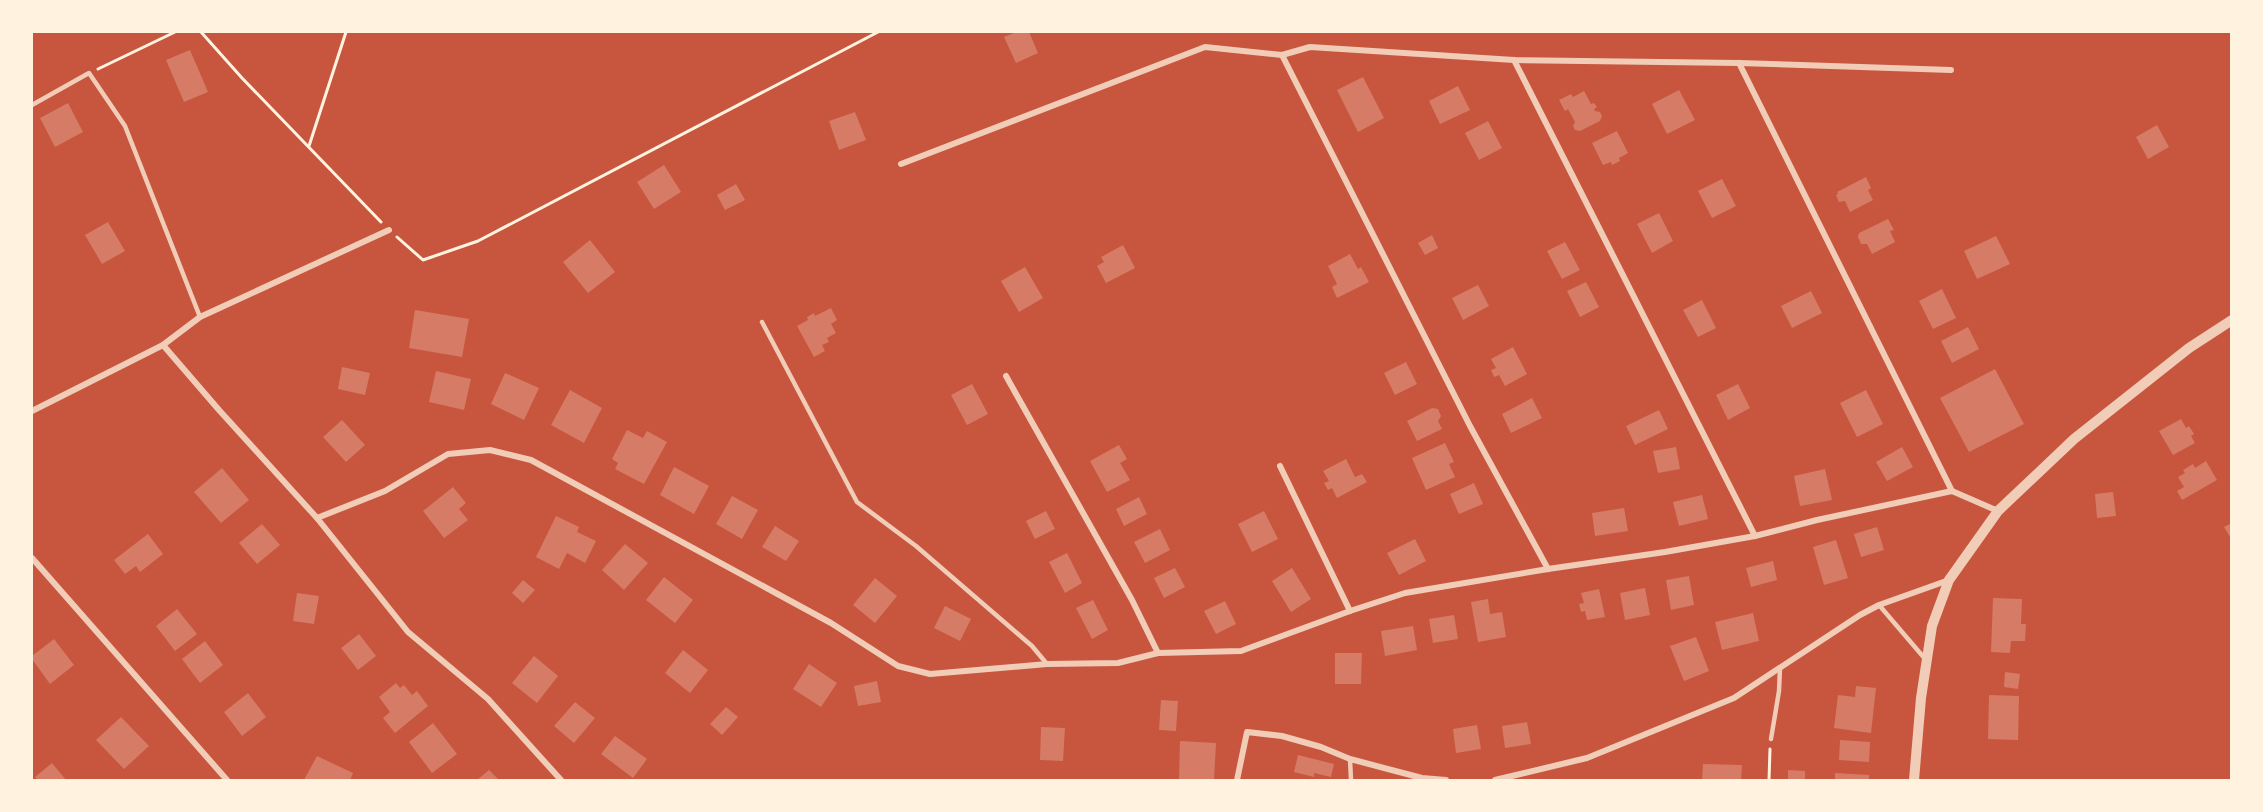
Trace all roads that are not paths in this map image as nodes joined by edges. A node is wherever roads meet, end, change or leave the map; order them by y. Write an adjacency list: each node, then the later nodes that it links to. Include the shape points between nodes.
1 (1282, 54): 2 (street, via 1310,47); 6 (street, via 1205,47); 20 (street, via 1470,426)
2 (1514, 60): 3 (street); 18 (street)
3 (1739, 63): 4 (street); 15 (street)
4 (1951, 70)
5 (32, 105): 8 (lane, via 89,73 125,126)
6 (901, 164)
7 (389, 230): 8 (street)
8 (200, 317): 11 (street)
9 (2232, 320): 16 (street, via 2189,348 2073,439)
10 (762, 322): 26 (lane, via 857,501 925,554 1032,646)
11 (163, 345): 13 (street); 17 (street)
12 (1006, 376): 24 (street)
13 (32, 411)
14 (1280, 466): 23 (street)
15 (1952, 491): 16 (street); 18 (street)
16 (1998, 511): 21 (street)
17 (318, 518): 26 (street, via 385,491 448,454 490,450 531,460 831,623 898,666 930,674); 31 (street, via 408,632 488,699)
18 (1755, 536): 20 (street)
19 (32, 558): 30 (street)
20 (1548, 569): 23 (street, via 1405,593)
21 (1949, 580): 22 (street); 25 (street, via 1932,626)
22 (1879, 605): 25 (lane); 27 (street)
23 (1350, 611): 24 (street, via 1241,651)
24 (1158, 653): 26 (street, via 1118,663)
25 (1927, 661): 36 (street)
26 (1047, 664)
27 (1780, 668): 28 (lane); 35 (street, via 1734,698 1587,758)
28 (1771, 739)
29 (1350, 759): 32 (street, via 1282,736 1246,732); 33 (lane); 34 (street, via 1422,778)
30 (227, 780)
31 (561, 780)
32 (1237, 780)
33 (1351, 780)
34 (1446, 780)
35 (1495, 780)
36 (1914, 780)

